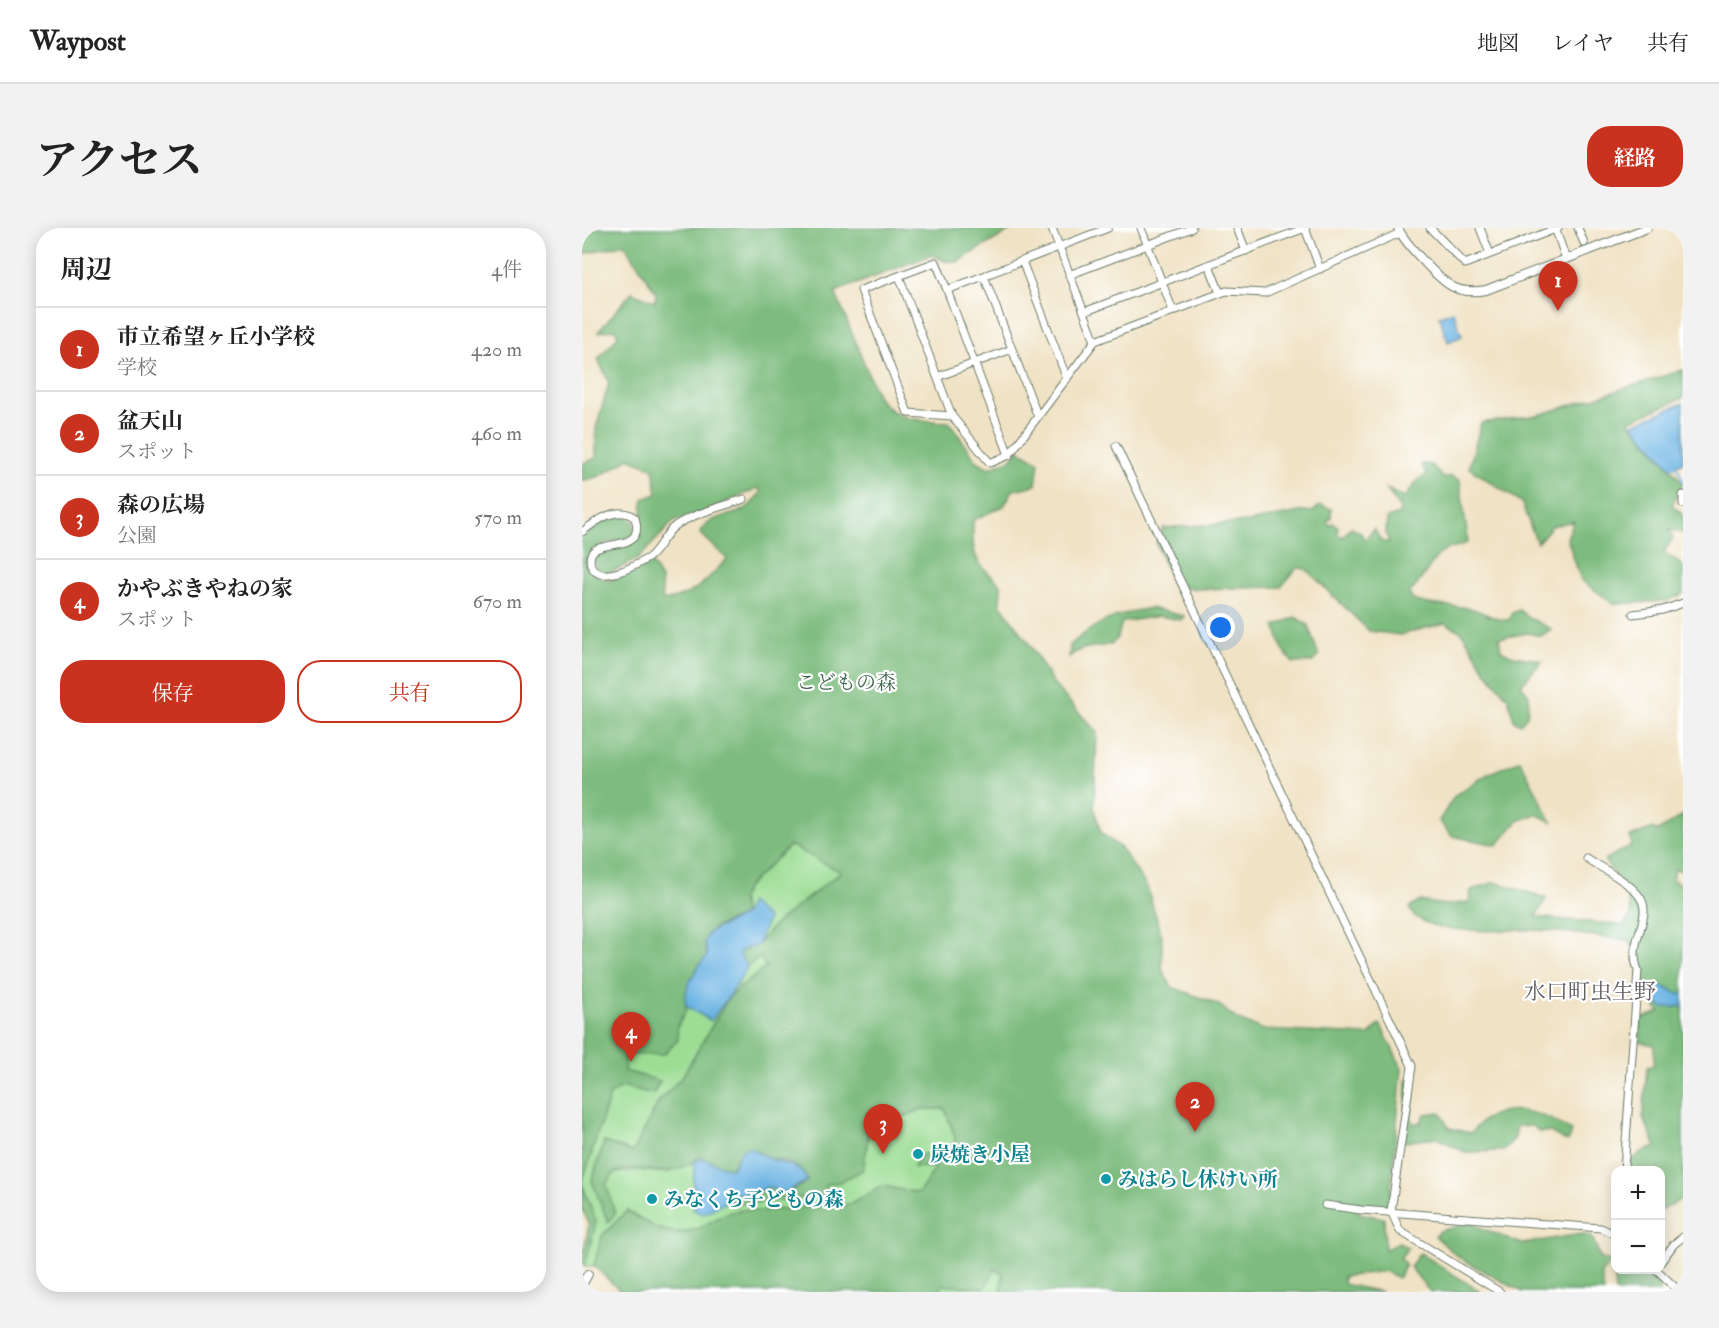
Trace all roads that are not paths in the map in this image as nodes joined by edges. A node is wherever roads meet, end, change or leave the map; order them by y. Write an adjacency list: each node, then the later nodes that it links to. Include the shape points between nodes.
1 (1052, 228): 15 (street)
2 (1108, 228): 15 (street)
3 (1141, 228): 14 (street)
4 (1192, 228): 14 (street)
5 (1237, 228): 16 (street)
6 (1305, 228): 16 (street); 21 (street)
7 (1430, 228): 17 (street, via 1465,264)
8 (1480, 228): 17 (street)
9 (1556, 228): 17 (street); 18 (street)
10 (1578, 228): 13 (street)
11 (1647, 228): 18 (street)
12 (1399, 230): 18 (street, via 1448,284 1462,290 1486,290); 21 (street)
13 (1584, 243)
14 (1147, 245): 22 (street); 25 (street)
15 (1059, 247): 19 (street); 22 (street)
16 (1246, 251): 20 (street)
17 (1490, 254)
18 (1566, 259)
19 (1022, 261): 24 (street); 34 (street)
20 (1209, 265): 25 (street); 27 (street)
21 (1320, 269): 27 (street, via 1265,293)
22 (1069, 275): 29 (street)
23 (899, 276): 26 (street, via 936,262); 33 (street); 35 (street, via 861,290 908,413)
24 (984, 276): 26 (street); 31 (street)
25 (1162, 282): 28 (street); 29 (street)
26 (947, 290): 32 (street)
27 (1220, 293): 28 (street)
28 (1173, 311): 30 (street)
29 (1084, 312): 30 (street)
30 (1095, 341): 34 (street)
31 (1012, 349): 32 (street); 36 (street)
32 (974, 363): 33 (street); 38 (street)
33 (937, 377): 35 (street)
34 (1066, 379): 36 (street)
35 (952, 416): 38 (street, via 990,463)
36 (1038, 417): 38 (street)
37 (1116, 446): 48 (street, via 1412,1066)
38 (1009, 455)
39 (1683, 495): 41 (street)
40 (744, 499): 42 (street, via 675,526 649,557 609,576 595,571 591,564 594,550 628,543 638,531 635,518 625,512 614,513)
41 (1683, 504)
42 (582, 532)
43 (1683, 603): 44 (street)
44 (1633, 614)
45 (1586, 858): 46 (street, via 1634,890 1642,899 1645,917 1633,957 1638,970)
46 (1624, 1166)
47 (1325, 1204): 48 (street)
48 (1391, 1211): 49 (street, via 1601,1228); 55 (street, via 1400,1231)
49 (1611, 1233)
50 (1683, 1237): 51 (street)
51 (1665, 1256)
52 (588, 1274): 54 (street)
53 (1661, 1274): 56 (street)
54 (582, 1285)
55 (1500, 1292)
56 (1680, 1292)

